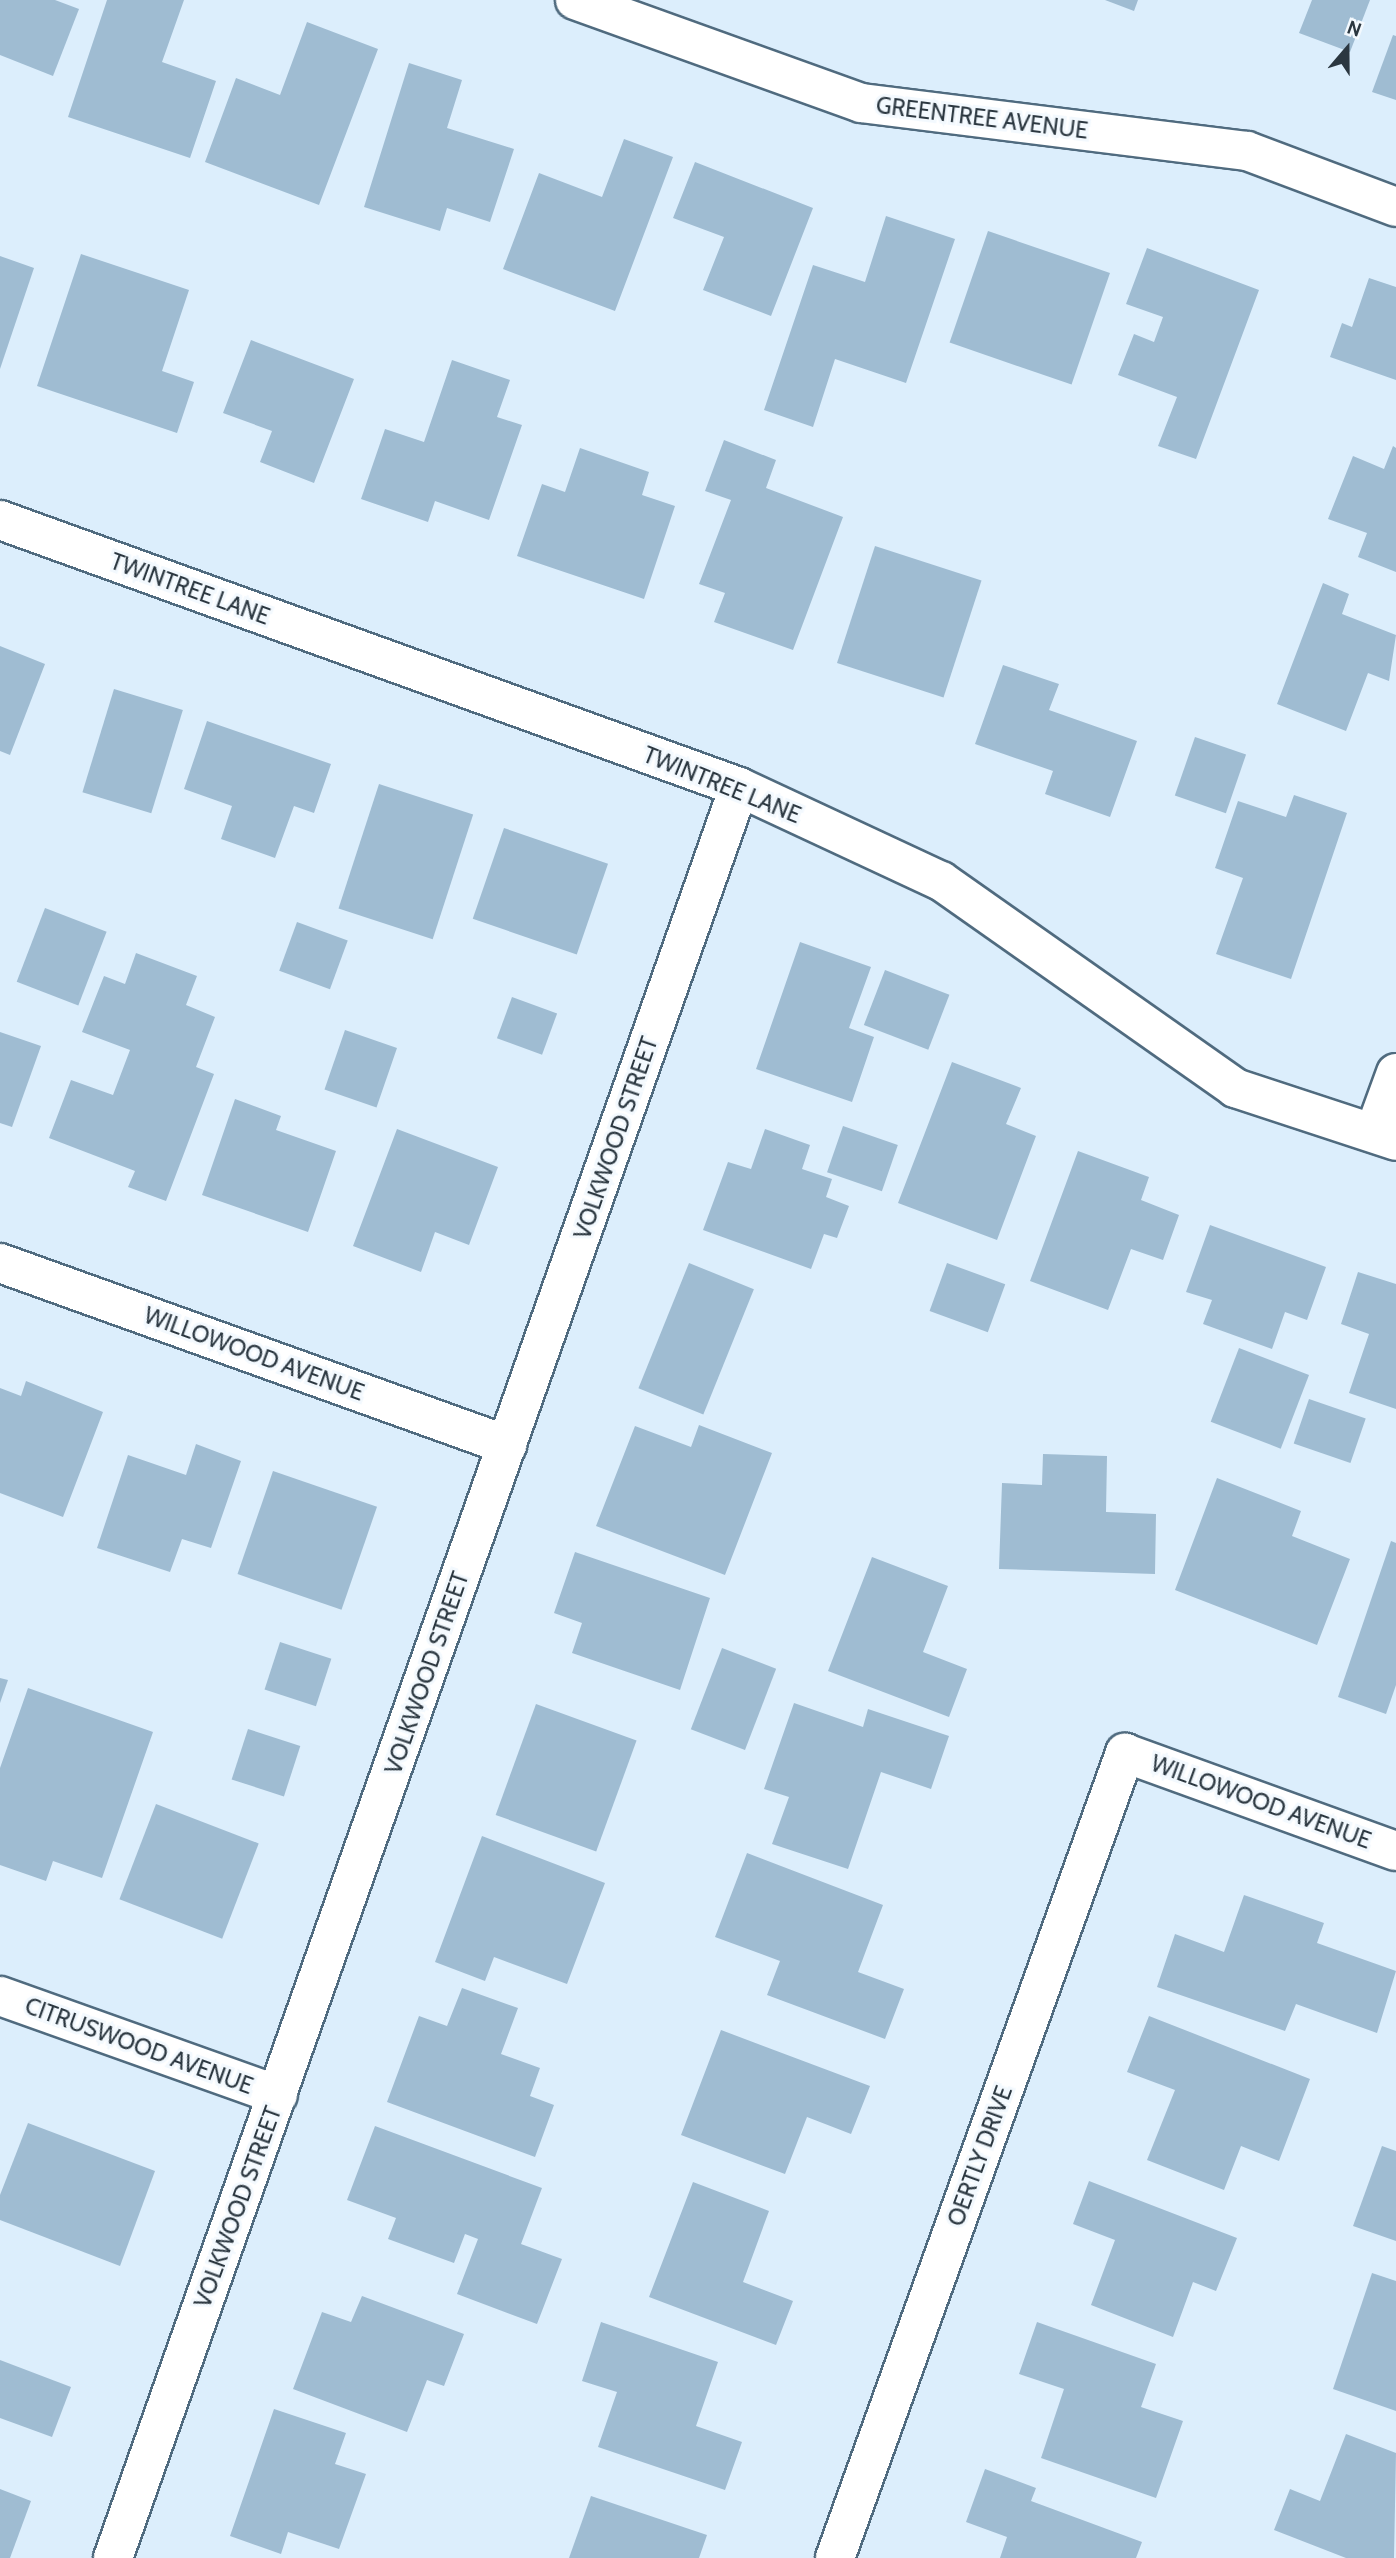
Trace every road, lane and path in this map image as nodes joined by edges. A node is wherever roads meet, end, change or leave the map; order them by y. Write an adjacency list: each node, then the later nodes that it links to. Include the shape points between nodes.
1 (575, 0): 2 (street, GREENTREE AVENUE, via 861,103 1247,151)
2 (1396, 207)
3 (0, 520): 4 (street, TWINTREE LANE)
4 (739, 787): 6 (street, TWINTREE LANE, via 942,881 1235,1088); 8 (street, VOLKWOOD STREET)
5 (1396, 1073): 6 (street)
6 (1385, 1137)
7 (0, 1264): 8 (street, WILLOWOOD AVENUE)
8 (507, 1445): 12 (street, VOLKWOOD STREET)
9 (1125, 1753): 10 (street, WILLOWOOD AVENUE); 14 (street, OERTLY DRIVE)
10 (1396, 1851)
11 (0, 1996): 12 (street, CITRUSWOOD AVENUE)
12 (278, 2095): 13 (street, VOLKWOOD STREET)
13 (113, 2558)
14 (835, 2558)

